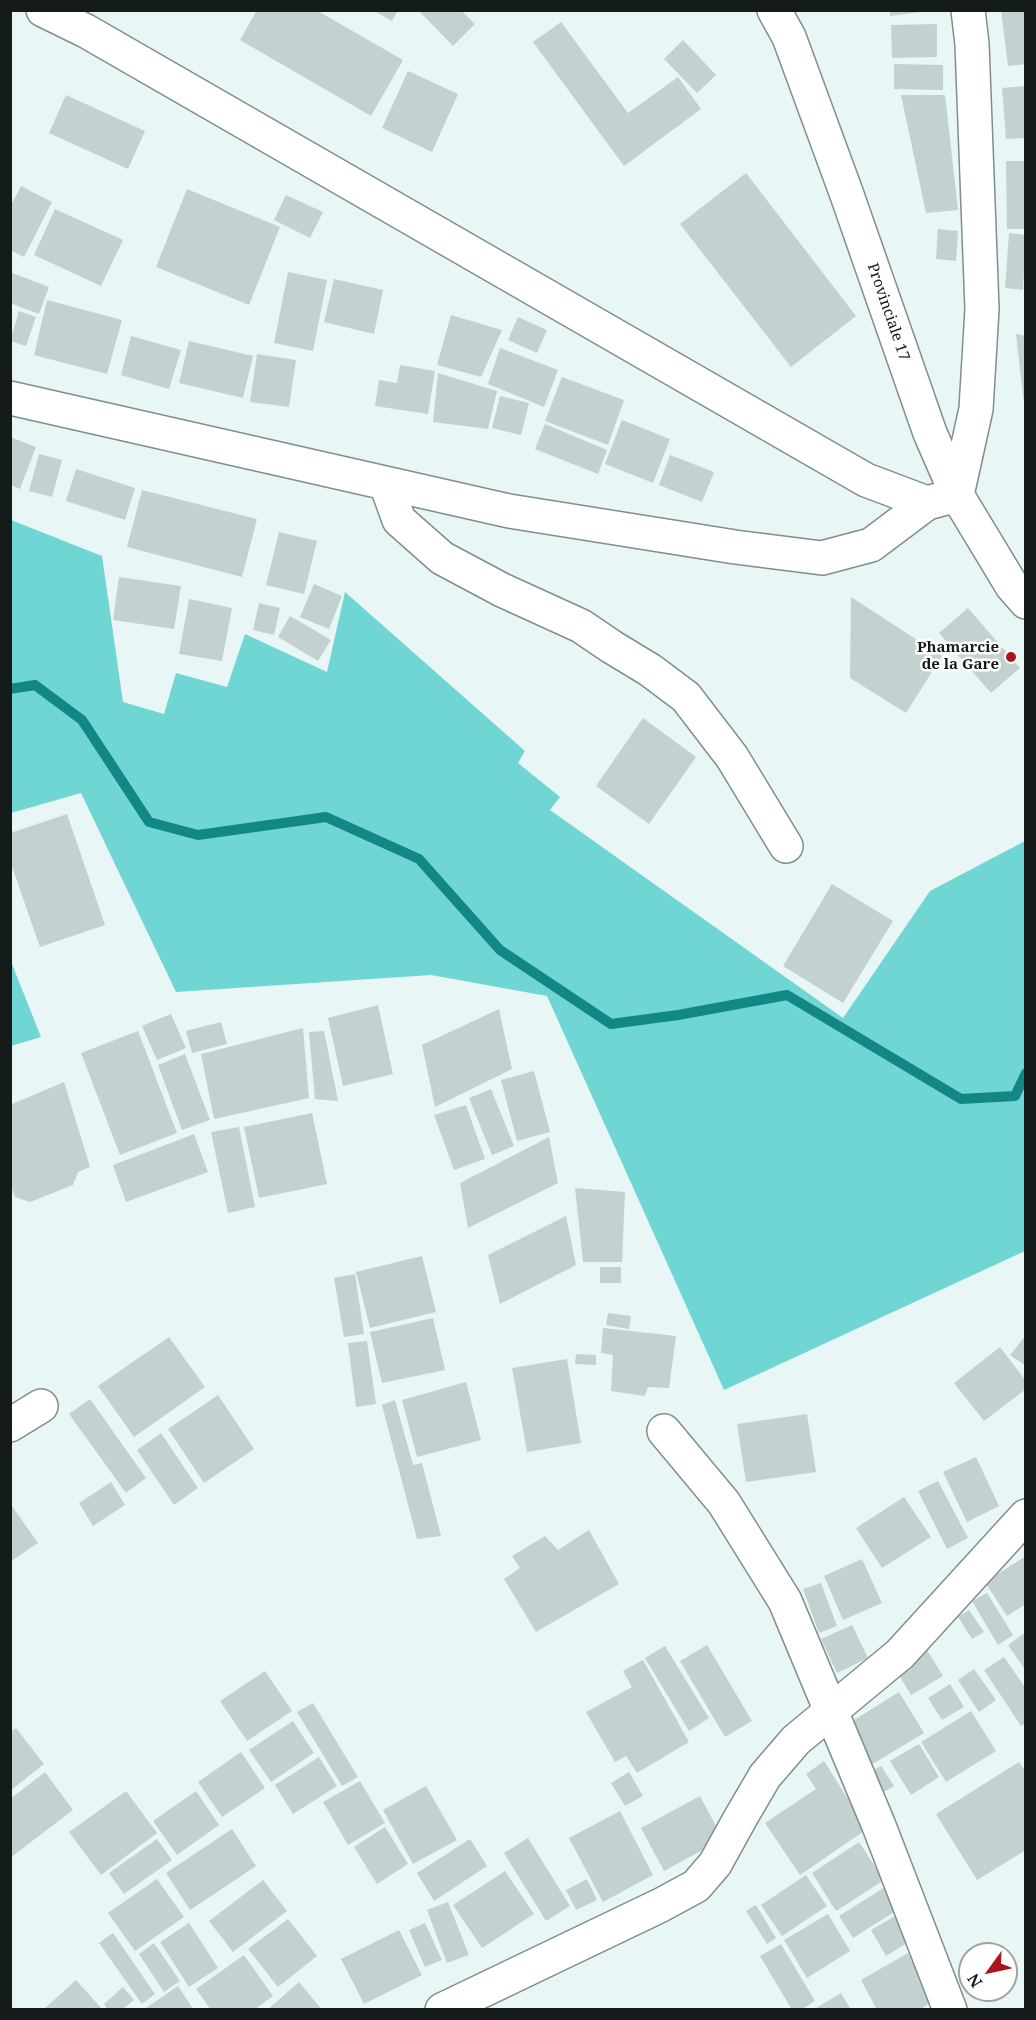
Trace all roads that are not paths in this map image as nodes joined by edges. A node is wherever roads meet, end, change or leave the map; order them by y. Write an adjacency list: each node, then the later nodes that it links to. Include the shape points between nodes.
1 (43, 10): 6 (street, via 86,31 866,480)
2 (774, 10): 6 (street, Provinciale 17, via 789,37 851,205 930,433)
3 (968, 10): 6 (street, via 982,309 976,408)
4 (10, 398): 5 (street)
5 (386, 484): 6 (street, via 509,511 735,548 822,558 871,545); 8 (street, via 399,520 442,558 581,626 686,697 732,757)
6 (942, 499): 7 (street, Provinciale 17)
7 (1026, 602)
8 (786, 846)
9 (41, 1406): 10 (street)
10 (10, 1425)
11 (664, 1431): 13 (street, via 724,1503 785,1601)
12 (1026, 1516): 13 (street, via 900,1654)
13 (830, 1713): 14 (street, via 796,1740 765,1776 715,1864 696,1886); 15 (street, via 879,1826)
14 (442, 2010)
15 (950, 2010)

